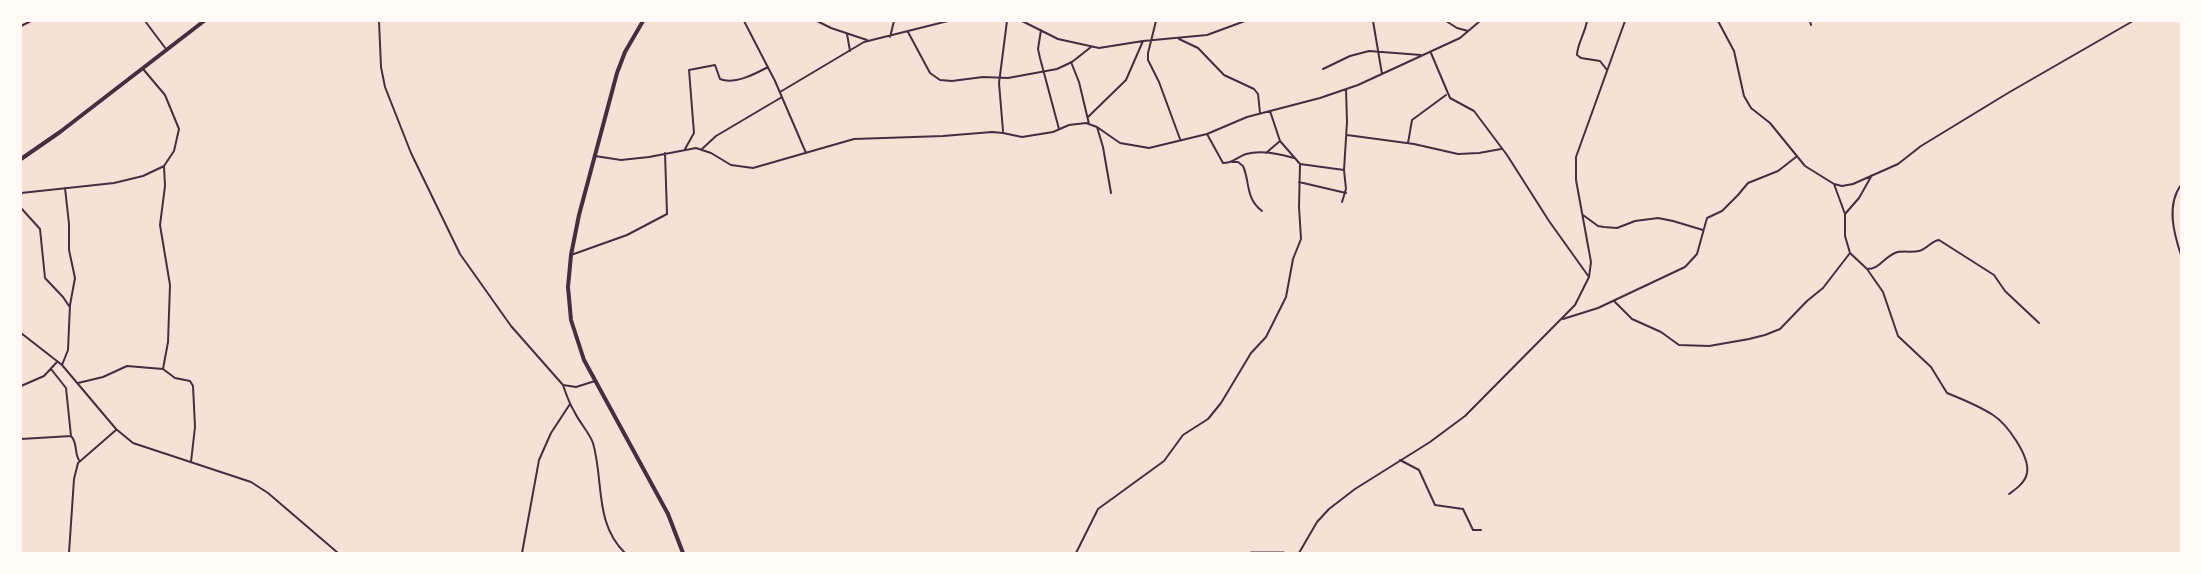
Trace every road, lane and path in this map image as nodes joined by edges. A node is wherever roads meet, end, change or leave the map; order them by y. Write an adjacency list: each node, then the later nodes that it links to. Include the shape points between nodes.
1 (32, 21): 23 (street)
2 (145, 21): 34 (street)
3 (204, 21): 34 (main road)
4 (379, 21): 108 (street, via 385,87 411,153 460,254 511,326)
5 (643, 21): 69 (main road, via 617,73)
6 (744, 21): 40 (street)
7 (817, 21): 27 (street)
8 (894, 21): 28 (street)
9 (948, 21): 26 (street)
10 (1007, 21): 46 (street)
11 (1023, 21): 24 (street)
12 (1156, 21): 31 (street)
13 (1245, 21): 29 (street, via 1215,33)
14 (1372, 21): 35 (street)
15 (1446, 21): 25 (street)
16 (1480, 21): 25 (street)
17 (1587, 21): 43 (street, via 1577,55 1600,62)
18 (1625, 21): 43 (street)
19 (1718, 21): 70 (street, via 1734,51 1747,102 1770,123)
20 (1810, 21): 22 (street)
21 (2133, 21): 77 (street, via 1998,99 1898,164)
22 (1811, 25)
23 (21, 26)
24 (1041, 30): 33 (street, via 1058,39); 44 (street, via 1038,49)
25 (1469, 31): 37 (street)
26 (908, 32): 28 (street); 46 (street, via 936,79)
27 (847, 34): 30 (street); 36 (street)
28 (890, 37): 30 (street)
29 (1179, 39): 31 (street); 52 (street, via 1198,48 1224,75 1254,89)
30 (869, 40): 36 (street)
31 (1153, 40): 32 (street); 60 (street, via 1148,60)
32 (1143, 41): 33 (street); 53 (street, via 1126,80)
33 (1091, 47): 39 (street)
34 (166, 49): 41 (main road)
35 (1377, 50): 38 (street); 42 (street, via 1360,52); 45 (street)
36 (850, 51): 48 (street)
37 (1431, 52): 38 (street); 49 (street)
38 (1423, 56): 45 (street)
39 (1071, 62): 44 (street); 53 (street)
40 (768, 67): 48 (street); 63 (street, via 726,81 720,79 715,65 689,70 694,133)
41 (142, 68): 72 (main road); 75 (street, via 165,95 179,129 174,151)
42 (1323, 69)
43 (1607, 70): 88 (street, via 1576,157)
44 (1042, 72): 46 (street); 56 (street)
45 (1382, 74): 47 (street)
46 (1000, 78): 57 (street)
47 (1346, 89): 51 (street); 59 (street)
48 (780, 92): 50 (street)
49 (1447, 94): 62 (street, via 1412,120); 65 (street, via 1474,111)
50 (782, 98): 64 (street, via 716,136); 67 (street)
51 (1270, 111): 52 (street); 61 (street)
52 (1260, 113): 58 (street)
53 (1088, 117): 54 (street)
54 (1089, 124): 55 (street); 56 (street)
55 (1096, 127): 60 (street, via 1120,143 1141,147); 83 (street)
56 (1059, 130): 57 (street, via 1022,137)
57 (1003, 133): 67 (street, via 854,139)
58 (1206, 134): 60 (street); 73 (street, via 1221,161)
59 (1347, 135): 62 (street); 76 (street)
60 (1180, 139)
61 (1280, 141): 68 (street); 71 (street)
62 (1408, 143): 65 (street, via 1458,154)
63 (685, 149): 64 (street); 66 (street)
64 (702, 149): 67 (street, via 742,168 766,166)
65 (1502, 149): 95 (street)
66 (665, 153): 69 (street, via 621,160); 92 (street, via 667,214 627,236)
67 (806, 153)
68 (1266, 153): 71 (street); 73 (street, via 1248,154)
69 (595, 156): 92 (main road)
70 (1796, 157): 79 (street); 90 (street, via 1778,171 1748,183 1722,211 1707,218)
71 (1295, 158): 74 (street)
72 (21, 159)
73 (1232, 162): 87 (street, via 1243,166 1247,187)
74 (1299, 164): 76 (street); 78 (street)
75 (164, 166): 81 (street, via 130,180); 104 (street, via 160,225 170,285)
76 (1344, 170): 84 (street)
77 (1872, 175): 79 (street, via 1853,184); 89 (street)
78 (1299, 182): 84 (street); 124 (street, via 1301,239 1286,297 1266,337 1251,353 1208,419 1183,435 1164,461 1098,509)
79 (1834, 184): 89 (street)
80 (2181, 185): 93 (street, via 2173,221)
81 (65, 188): 82 (street); 97 (street, via 75,278)
82 (21, 193)
83 (1111, 193)
84 (1346, 193): 85 (street)
85 (1342, 202)
86 (21, 208): 97 (street, via 40,229 45,278)
87 (1262, 210)
88 (1583, 214): 90 (street, via 1604,227 1617,228 1661,218); 95 (street, via 1591,262)
89 (1845, 214): 91 (street)
90 (1704, 230): 96 (street, via 1697,254 1684,267)
91 (1850, 253): 94 (street); 96 (street, via 1823,288 1784,325 1757,337 1709,346 1679,345 1632,319)
92 (571, 255): 105 (main road, via 571,320)
93 (2181, 255)
94 (1867, 269): 99 (street, via 1874,269 1895,253 1917,251 1939,240 1994,275); 116 (street, via 1883,292 1896,331 1931,367 1947,393 1960,396 1994,416 2021,450 2027,474)
95 (1589, 277): 98 (street, via 1575,305)
96 (1614, 301): 98 (street)
97 (70, 309): 102 (street, via 68,350)
98 (1560, 320): 114 (street, via 1465,416)
99 (2039, 323)
100 (21, 333): 101 (street)
101 (57, 362): 102 (street); 103 (street)
102 (62, 366): 106 (street)
103 (51, 369): 107 (street); 111 (street, via 66,388)
104 (163, 369): 106 (street, via 127,366); 115 (street, via 193,386 195,427)
105 (595, 381): 108 (street); 123 (main road, via 668,514)
106 (78, 383): 110 (street)
107 (21, 386)
108 (563, 386): 109 (street)
109 (570, 404): 121 (street, via 539,459); 122 (street, via 592,443 606,525)
110 (116, 429): 113 (street); 115 (street, via 133,442)
111 (71, 436): 112 (street); 113 (street)
112 (21, 439)
113 (80, 460): 119 (street, via 74,479)
114 (1400, 460): 117 (street, via 1421,473 1433,504 1463,509 1473,530); 127 (street, via 1329,509)
115 (191, 462): 120 (street, via 251,482)
116 (2009, 494)
117 (1481, 530)
118 (1269, 552): 125 (street); 126 (street)
119 (69, 553)
120 (338, 553)
121 (522, 553)
122 (625, 553)
123 (683, 553)
124 (1076, 553)
125 (1251, 553)
126 (1284, 553)
127 (1299, 553)

